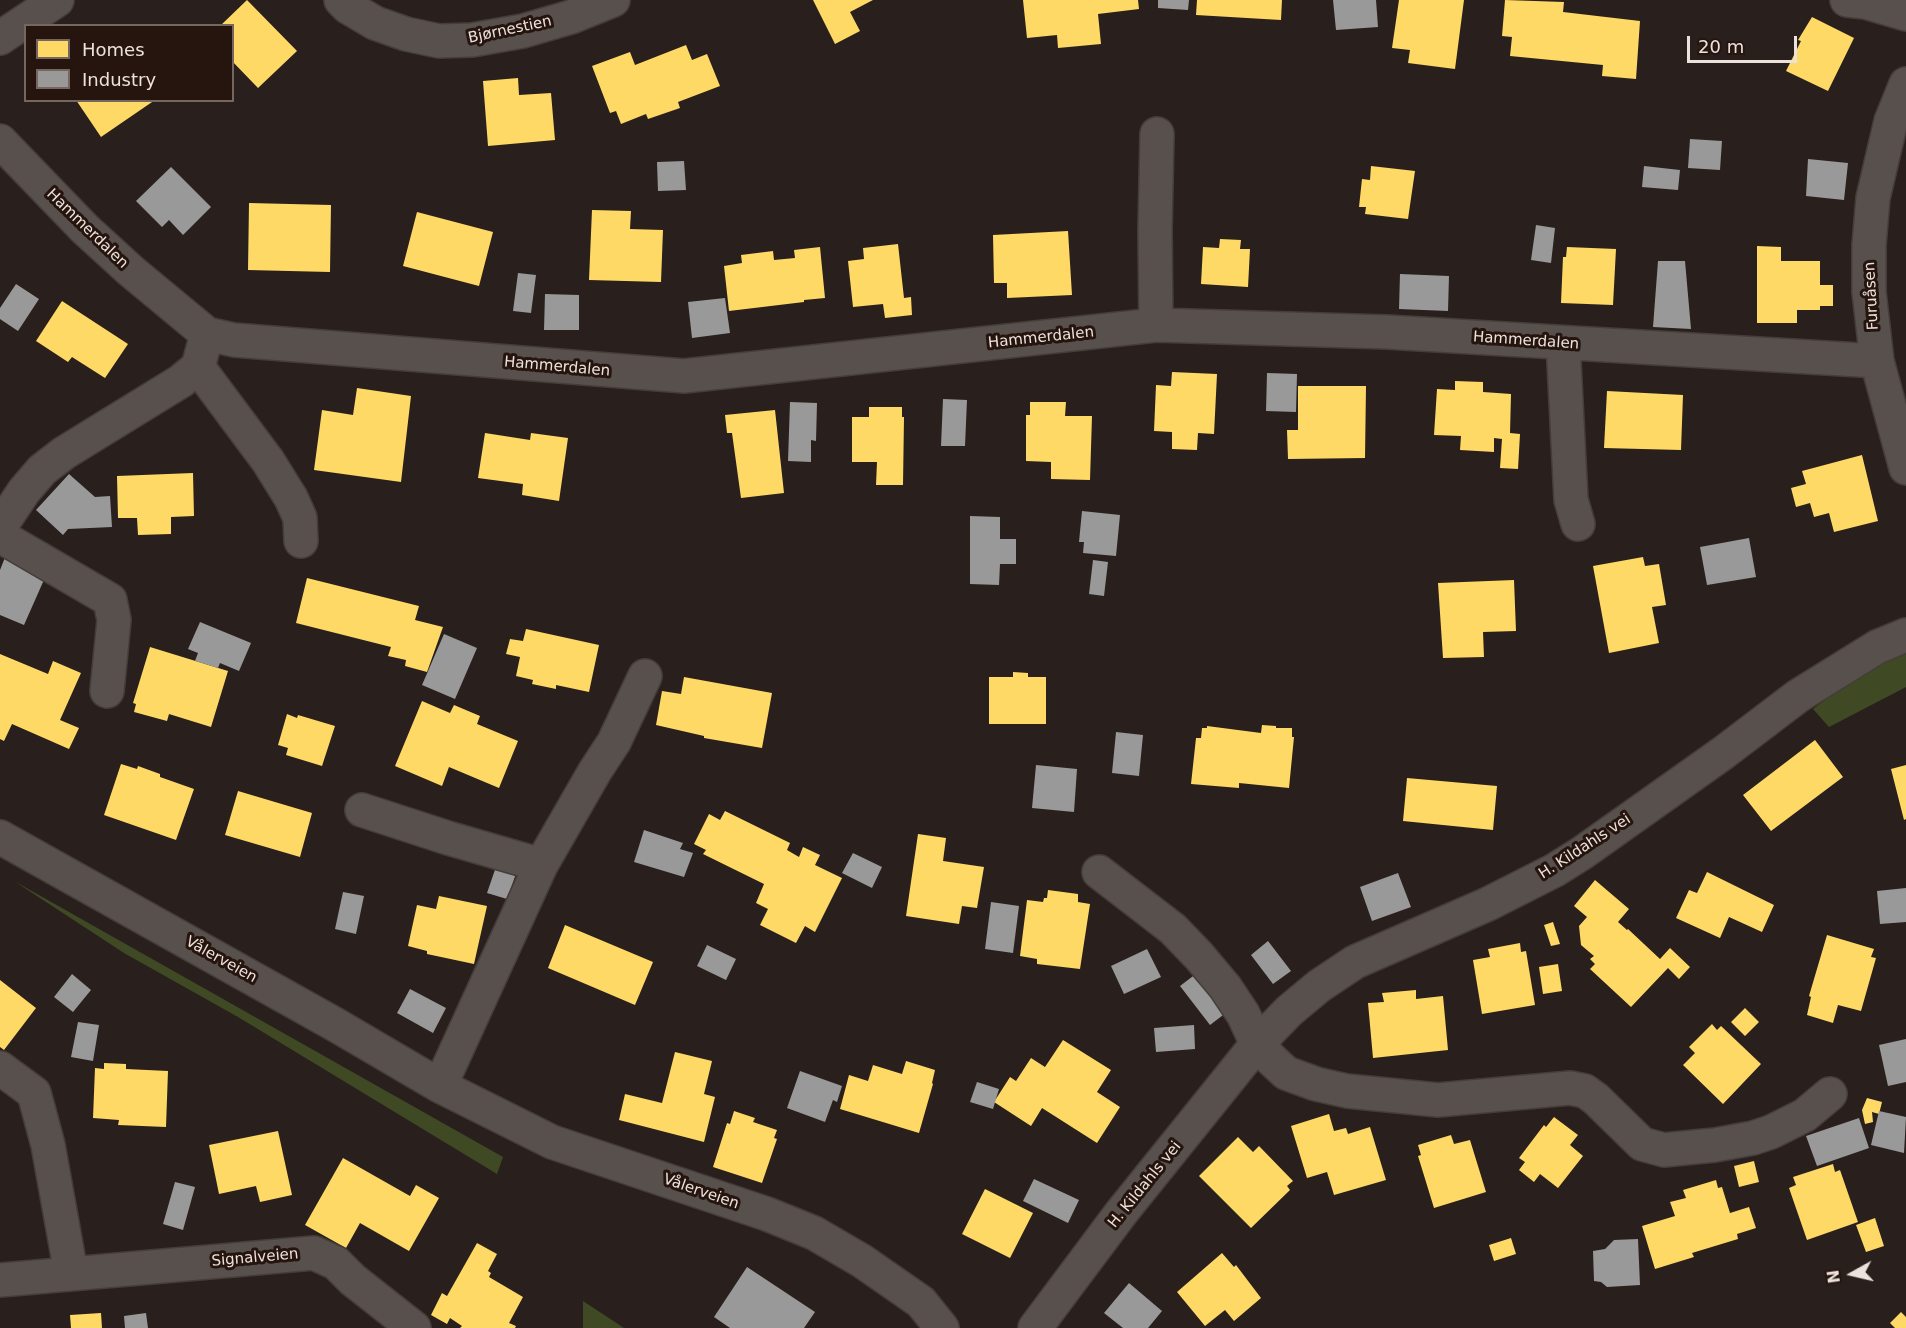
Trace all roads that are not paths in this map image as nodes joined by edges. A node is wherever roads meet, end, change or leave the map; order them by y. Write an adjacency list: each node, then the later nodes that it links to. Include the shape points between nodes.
1 (57, 0): 6 (street)
2 (341, 0): 3 (street, Bjørnestien, via 375,23 406,34 472,40 523,31)
3 (613, 0)
4 (1847, 0): 5 (street)
5 (1906, 14)
6 (0, 38)
7 (1906, 84): 8 (street, Furuåsen)
8 (1899, 121): 14 (street, Furuåsen, via 1873,198 1869,292)
9 (1157, 134): 11 (street)
10 (0, 141): 12 (street, Hammerdalen, via 100,243)
11 (1156, 325): 12 (street, Hammerdalen, via 684,376); 13 (street, Hammerdalen, via 1387,332)
12 (207, 334): 15 (street)
13 (1563, 343): 14 (street, Hammerdalen); 17 (street, via 1571,500)
14 (1877, 361): 16 (street, Furuåsen)
15 (198, 367): 18 (street, via 42,470); 20 (street, via 291,498 300,518)
16 (1906, 468)
17 (1578, 524)
18 (0, 527)
19 (0, 536): 23 (street, via 110,600 114,620)
20 (301, 541)
21 (1906, 635): 28 (street, H. Kildahls vei, via 1877,647 1798,696 1555,870 1355,962 1289,1011)
22 (645, 676): 26 (street, via 614,742)
23 (107, 690)
24 (362, 810): 26 (street)
25 (0, 837): 30 (street, Vålerveien)
26 (541, 865): 30 (street)
27 (1099, 872): 28 (street, via 1173,929 1199,956 1243,1014)
28 (1257, 1044): 31 (street, via 1286,1073 1347,1091 1438,1100 1551,1088 1578,1089 1596,1099 1642,1144 1664,1150 1753,1138 1805,1115); 36 (street, H. Kildahls vei)
29 (0, 1068): 32 (street, via 34,1093 48,1144)
30 (440, 1086): 35 (street, Vålerveien, via 552,1142 814,1233 921,1302)
31 (1830, 1095)
32 (71, 1273): 33 (street, Signalveien); 34 (street, Signalveien, via 314,1253 336,1263)
33 (0, 1280)
34 (414, 1328)
35 (942, 1328)
36 (1035, 1328)

